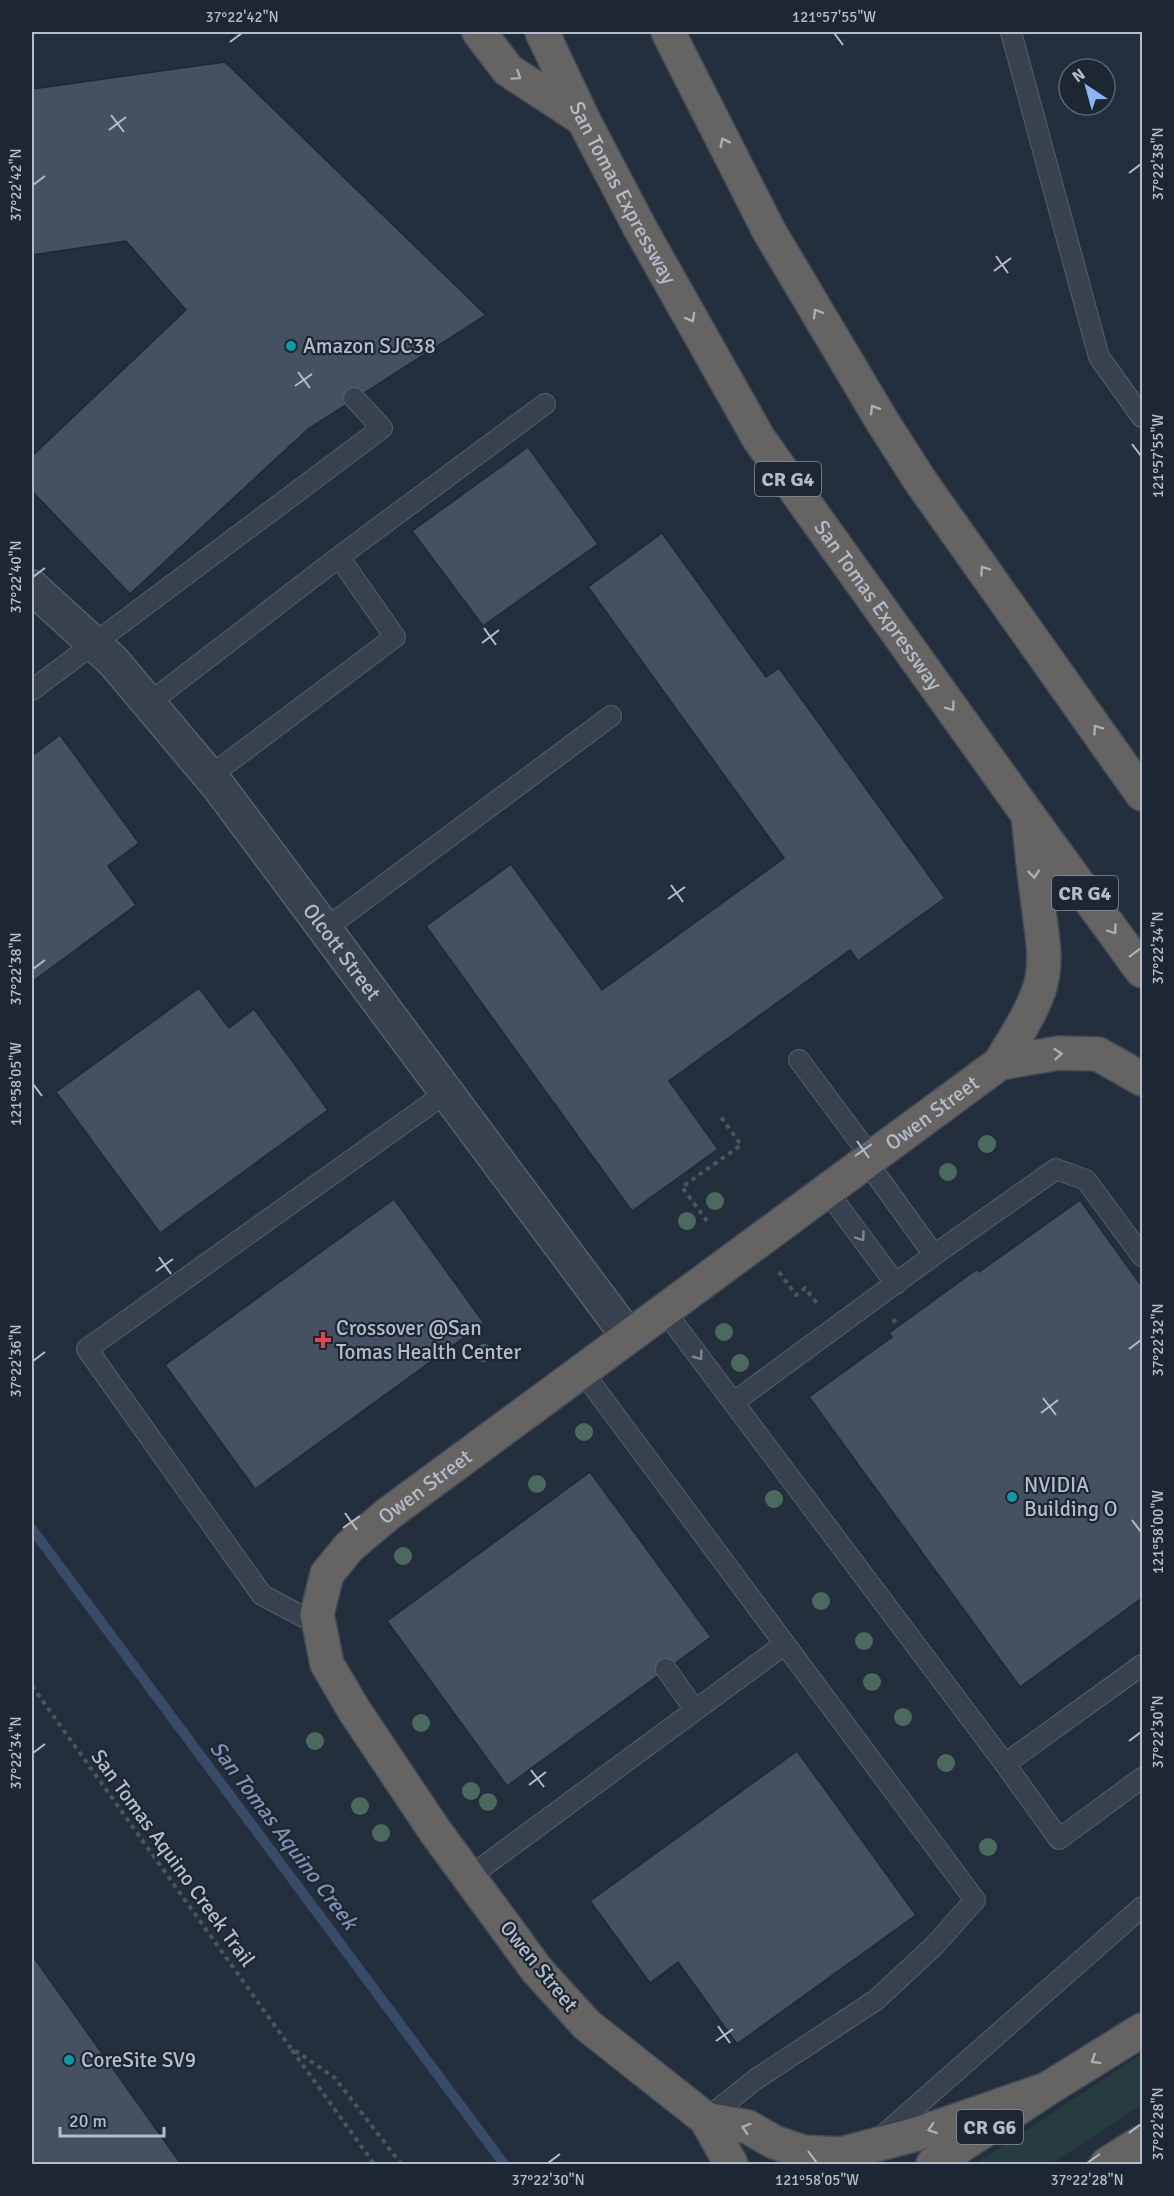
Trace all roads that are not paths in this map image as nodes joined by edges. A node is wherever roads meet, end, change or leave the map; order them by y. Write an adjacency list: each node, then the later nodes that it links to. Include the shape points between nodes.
1 (479, 32): 5 (highway, one-way to 5, via 508,70)
2 (542, 32): 5 (highway, San Tomas Expressway / CR G4)
3 (668, 32): 15 (highway, one-way to 3, via 921,482 882,422 769,231)
4 (1011, 32): 8 (lane, via 1099,357)
5 (583, 119): 18 (highway, San Tomas Expressway / CR G4, one-way to 18, via 759,439)
6 (354, 398): 11 (lane, via 382,428)
7 (545, 404): 9 (lane)
8 (1143, 417)
9 (339, 557): 13 (lane); 16 (lane, via 395,636)
10 (32, 587): 11 (street, Olcott Street)
11 (94, 644): 12 (lane); 13 (street, Olcott Street)
12 (32, 690)
13 (149, 703): 16 (street, Olcott Street)
14 (611, 716): 19 (lane)
15 (1132, 768): 17 (highway)
16 (210, 776): 19 (street, Olcott Street)
17 (1143, 794)
18 (1028, 815): 20 (highway, San Tomas Expressway / CR G4, one-way to 20); 22 (highway, one-way to 22, via 1045,964 1027,1019)
19 (325, 929): 24 (street, Olcott Street)
20 (1143, 971)
21 (799, 1060): 25 (lane)
22 (1000, 1063): 23 (highway, one-way to 23, via 1059,1053 1098,1054); 25 (highway, Owen Street)
23 (1143, 1078)
24 (447, 1092): 31 (street, Olcott Street); 34 (lane, via 87,1348 262,1595)
25 (869, 1160): 26 (highway, Owen Street); 27 (lane)
26 (827, 1191): 29 (lane, one-way to 29); 30 (highway, Owen Street)
27 (934, 1255): 28 (lane, via 1056,1169 1086,1179); 29 (lane)
28 (1143, 1256)
29 (896, 1284): 33 (lane)
30 (664, 1310): 31 (highway, Owen Street); 33 (lane, one-way to 33)
31 (628, 1336): 32 (highway, Owen Street)
32 (582, 1371): 34 (highway, Owen Street, via 349,1547 327,1574 317,1614); 35 (lane)
33 (734, 1402): 39 (lane)
34 (319, 1625): 41 (highway, Owen Street, via 327,1664 348,1701)
35 (785, 1644): 38 (lane); 45 (lane, via 975,1900 935,1945 876,2000 756,2079)
36 (1143, 1665): 39 (lane)
37 (666, 1669): 38 (lane)
38 (696, 1710): 41 (lane)
39 (1005, 1764): 40 (lane, via 1059,1839)
40 (1143, 1778)
41 (469, 1876): 45 (highway, Owen Street, via 537,1970 587,2025)
42 (1143, 1907): 47 (lane)
43 (1143, 2030): 44 (highway, CR G6, one-way to 44)
44 (1047, 2089): 47 (highway, one-way to 47); 49 (highway, CR G6)
45 (706, 2119): 47 (highway, one-way to 45, via 842,2154 803,2152 748,2127); 48 (highway)
46 (1143, 2142): 50 (highway)
47 (872, 2145)
48 (731, 2164)
49 (933, 2164)
50 (1107, 2164)

